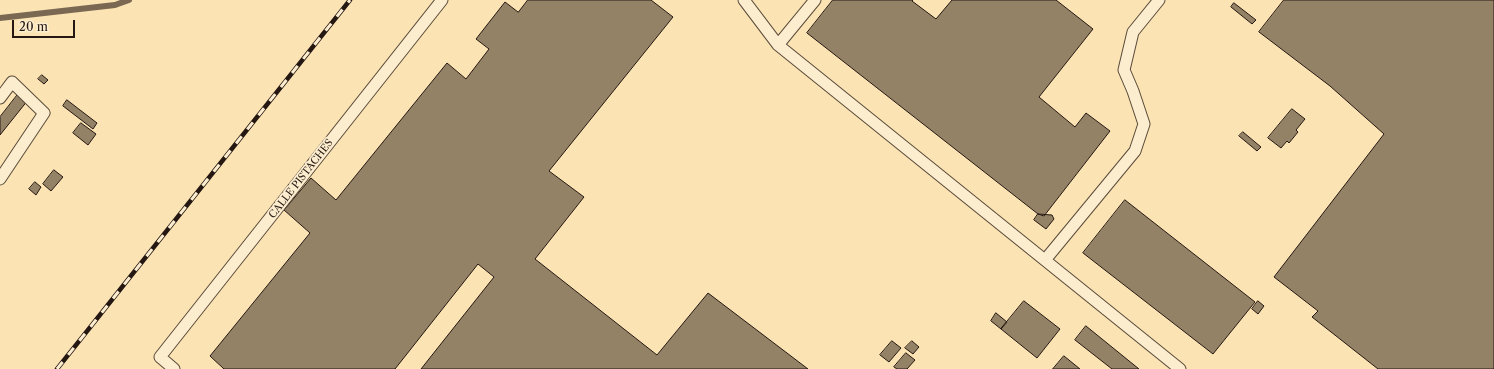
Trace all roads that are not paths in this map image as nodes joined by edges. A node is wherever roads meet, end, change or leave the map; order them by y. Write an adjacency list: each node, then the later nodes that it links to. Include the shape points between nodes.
1 (442, 0): 9 (lane, CALLE PISTACHES, via 160,357)
2 (744, 0): 5 (lane)
3 (814, 0): 5 (lane)
4 (1159, 0): 8 (lane, via 1133,32 1124,70 1144,124 1135,151)
5 (778, 46): 8 (lane)
6 (0, 98): 7 (lane, via 12,82 44,113)
7 (0, 179)
8 (1045, 260): 10 (lane)
9 (174, 369)
10 (1180, 369)

